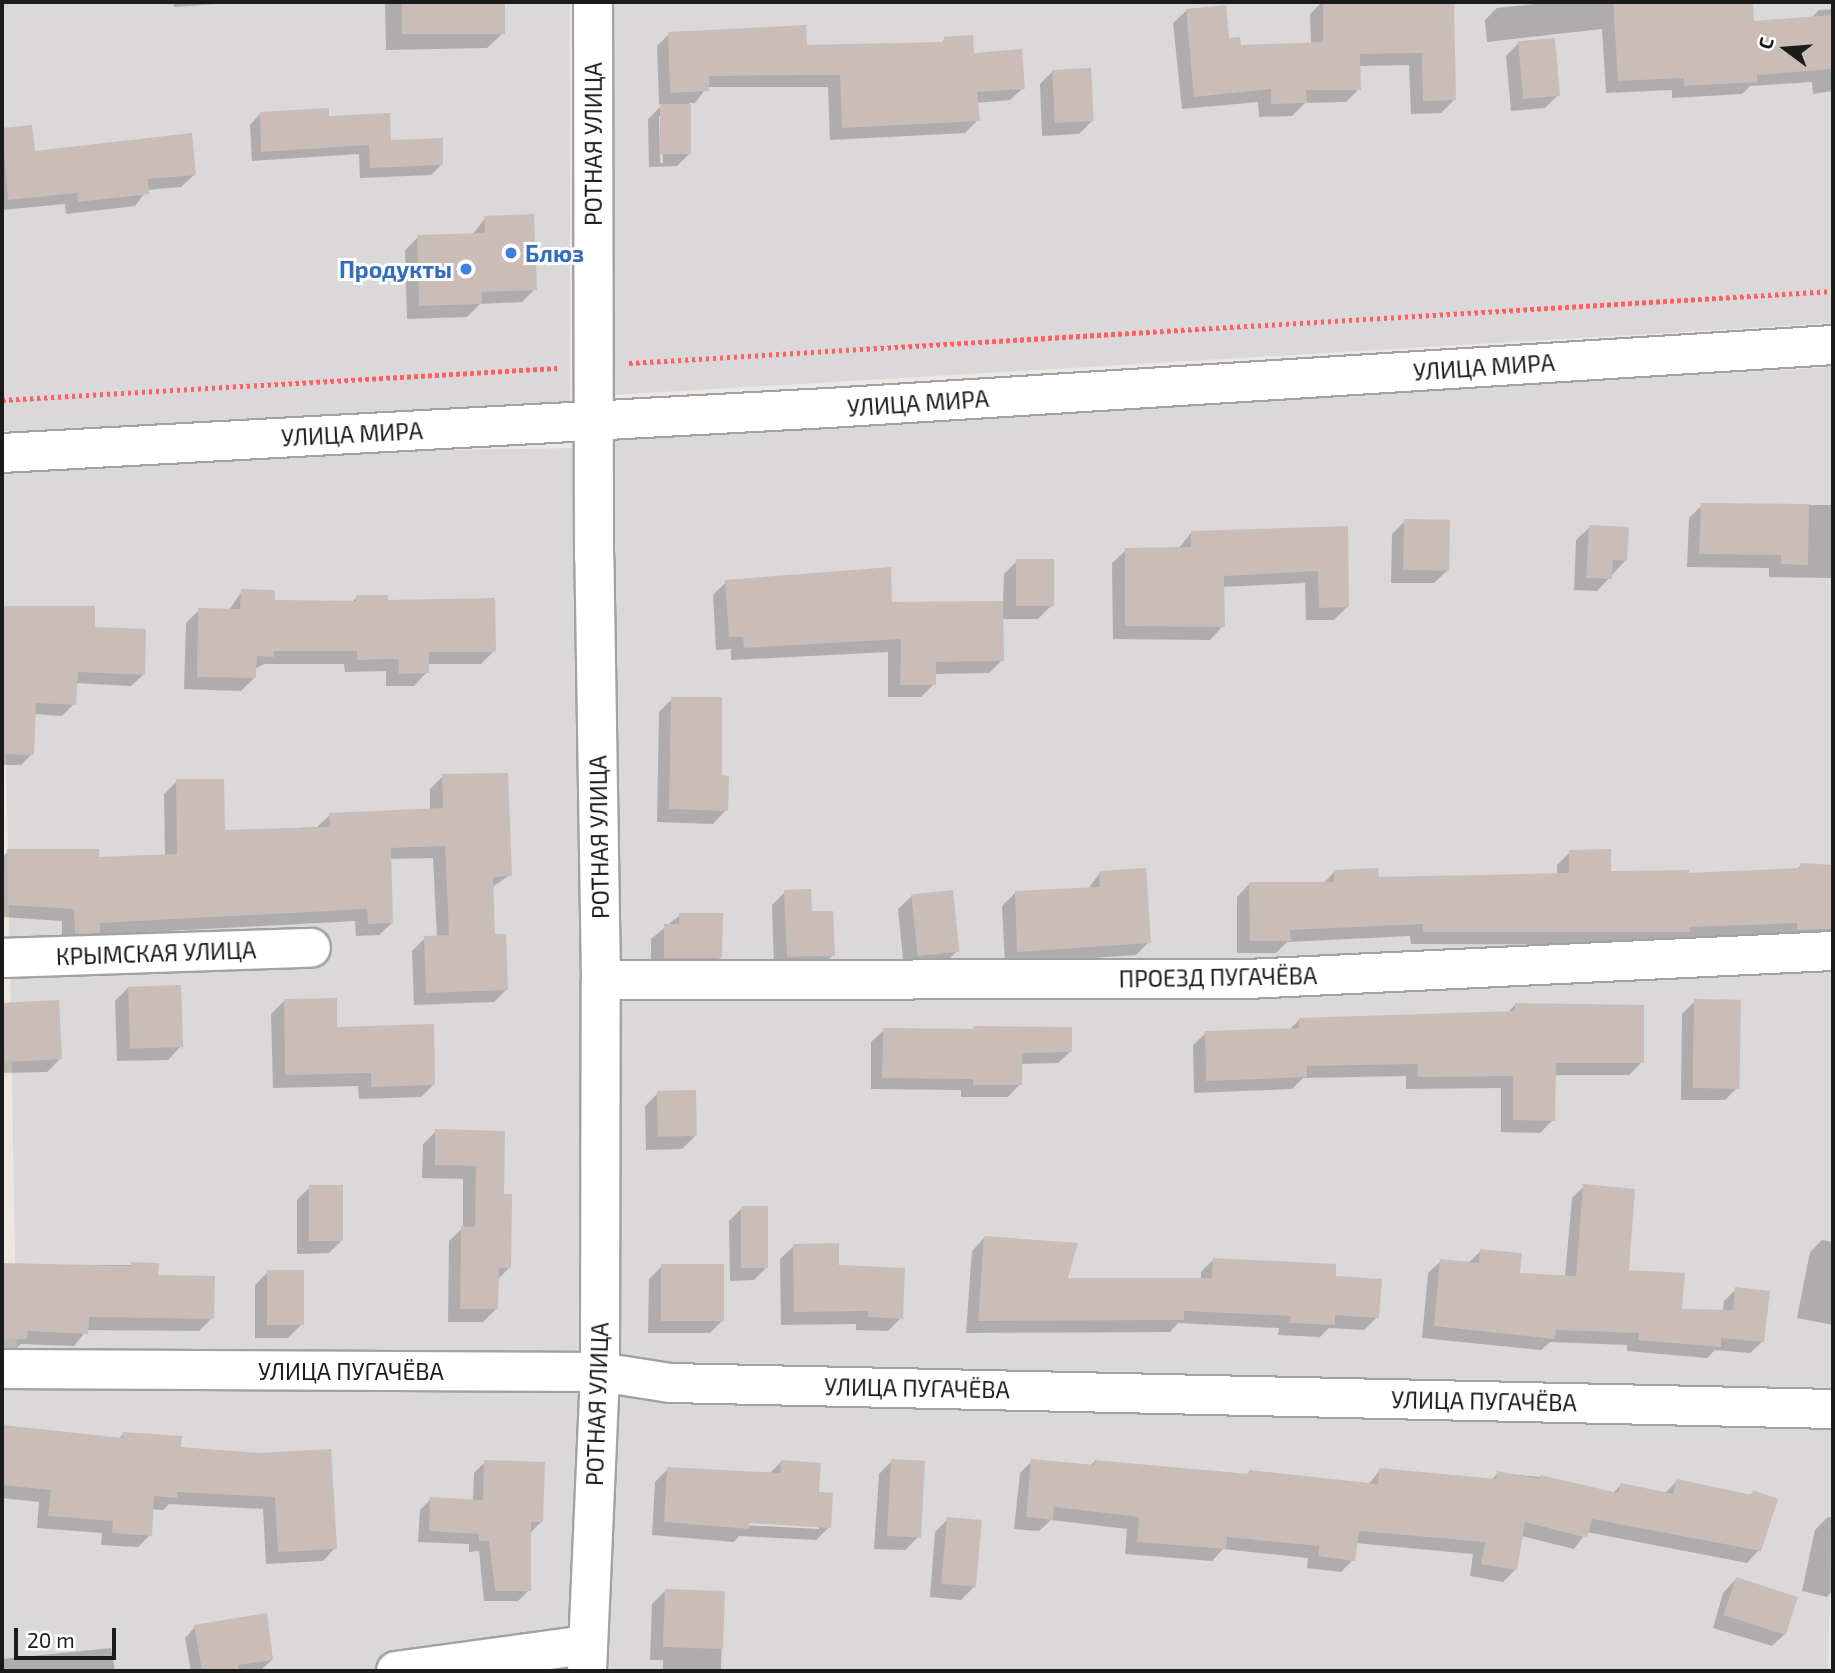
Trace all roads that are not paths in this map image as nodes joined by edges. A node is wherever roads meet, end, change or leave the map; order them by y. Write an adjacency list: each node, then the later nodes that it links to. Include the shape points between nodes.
1 (593, 2): 3 (street, РОТНАЯ УЛИЦА)
2 (1833, 345): 3 (street, УЛИЦА МИРА)
3 (594, 421): 4 (street, УЛИЦА МИРА); 8 (street, РОТНАЯ УЛИЦА)
4 (2, 453)
5 (311, 948): 7 (street, КРЫМСКАЯ УЛИЦА)
6 (1833, 951): 8 (street, ПРОЕЗД ПУГАЧЁВА, via 1247,979)
7 (2, 958)
8 (601, 980): 10 (street, РОТНАЯ УЛИЦА)
9 (2, 1369): 10 (street, УЛИЦА ПУГАЧЁВА)
10 (600, 1373): 11 (street, УЛИЦА ПУГАЧЁВА, via 670,1383); 12 (street, РОТНАЯ УЛИЦА)
11 (1833, 1409)
12 (587, 1658): 13 (street)
13 (396, 1671)

